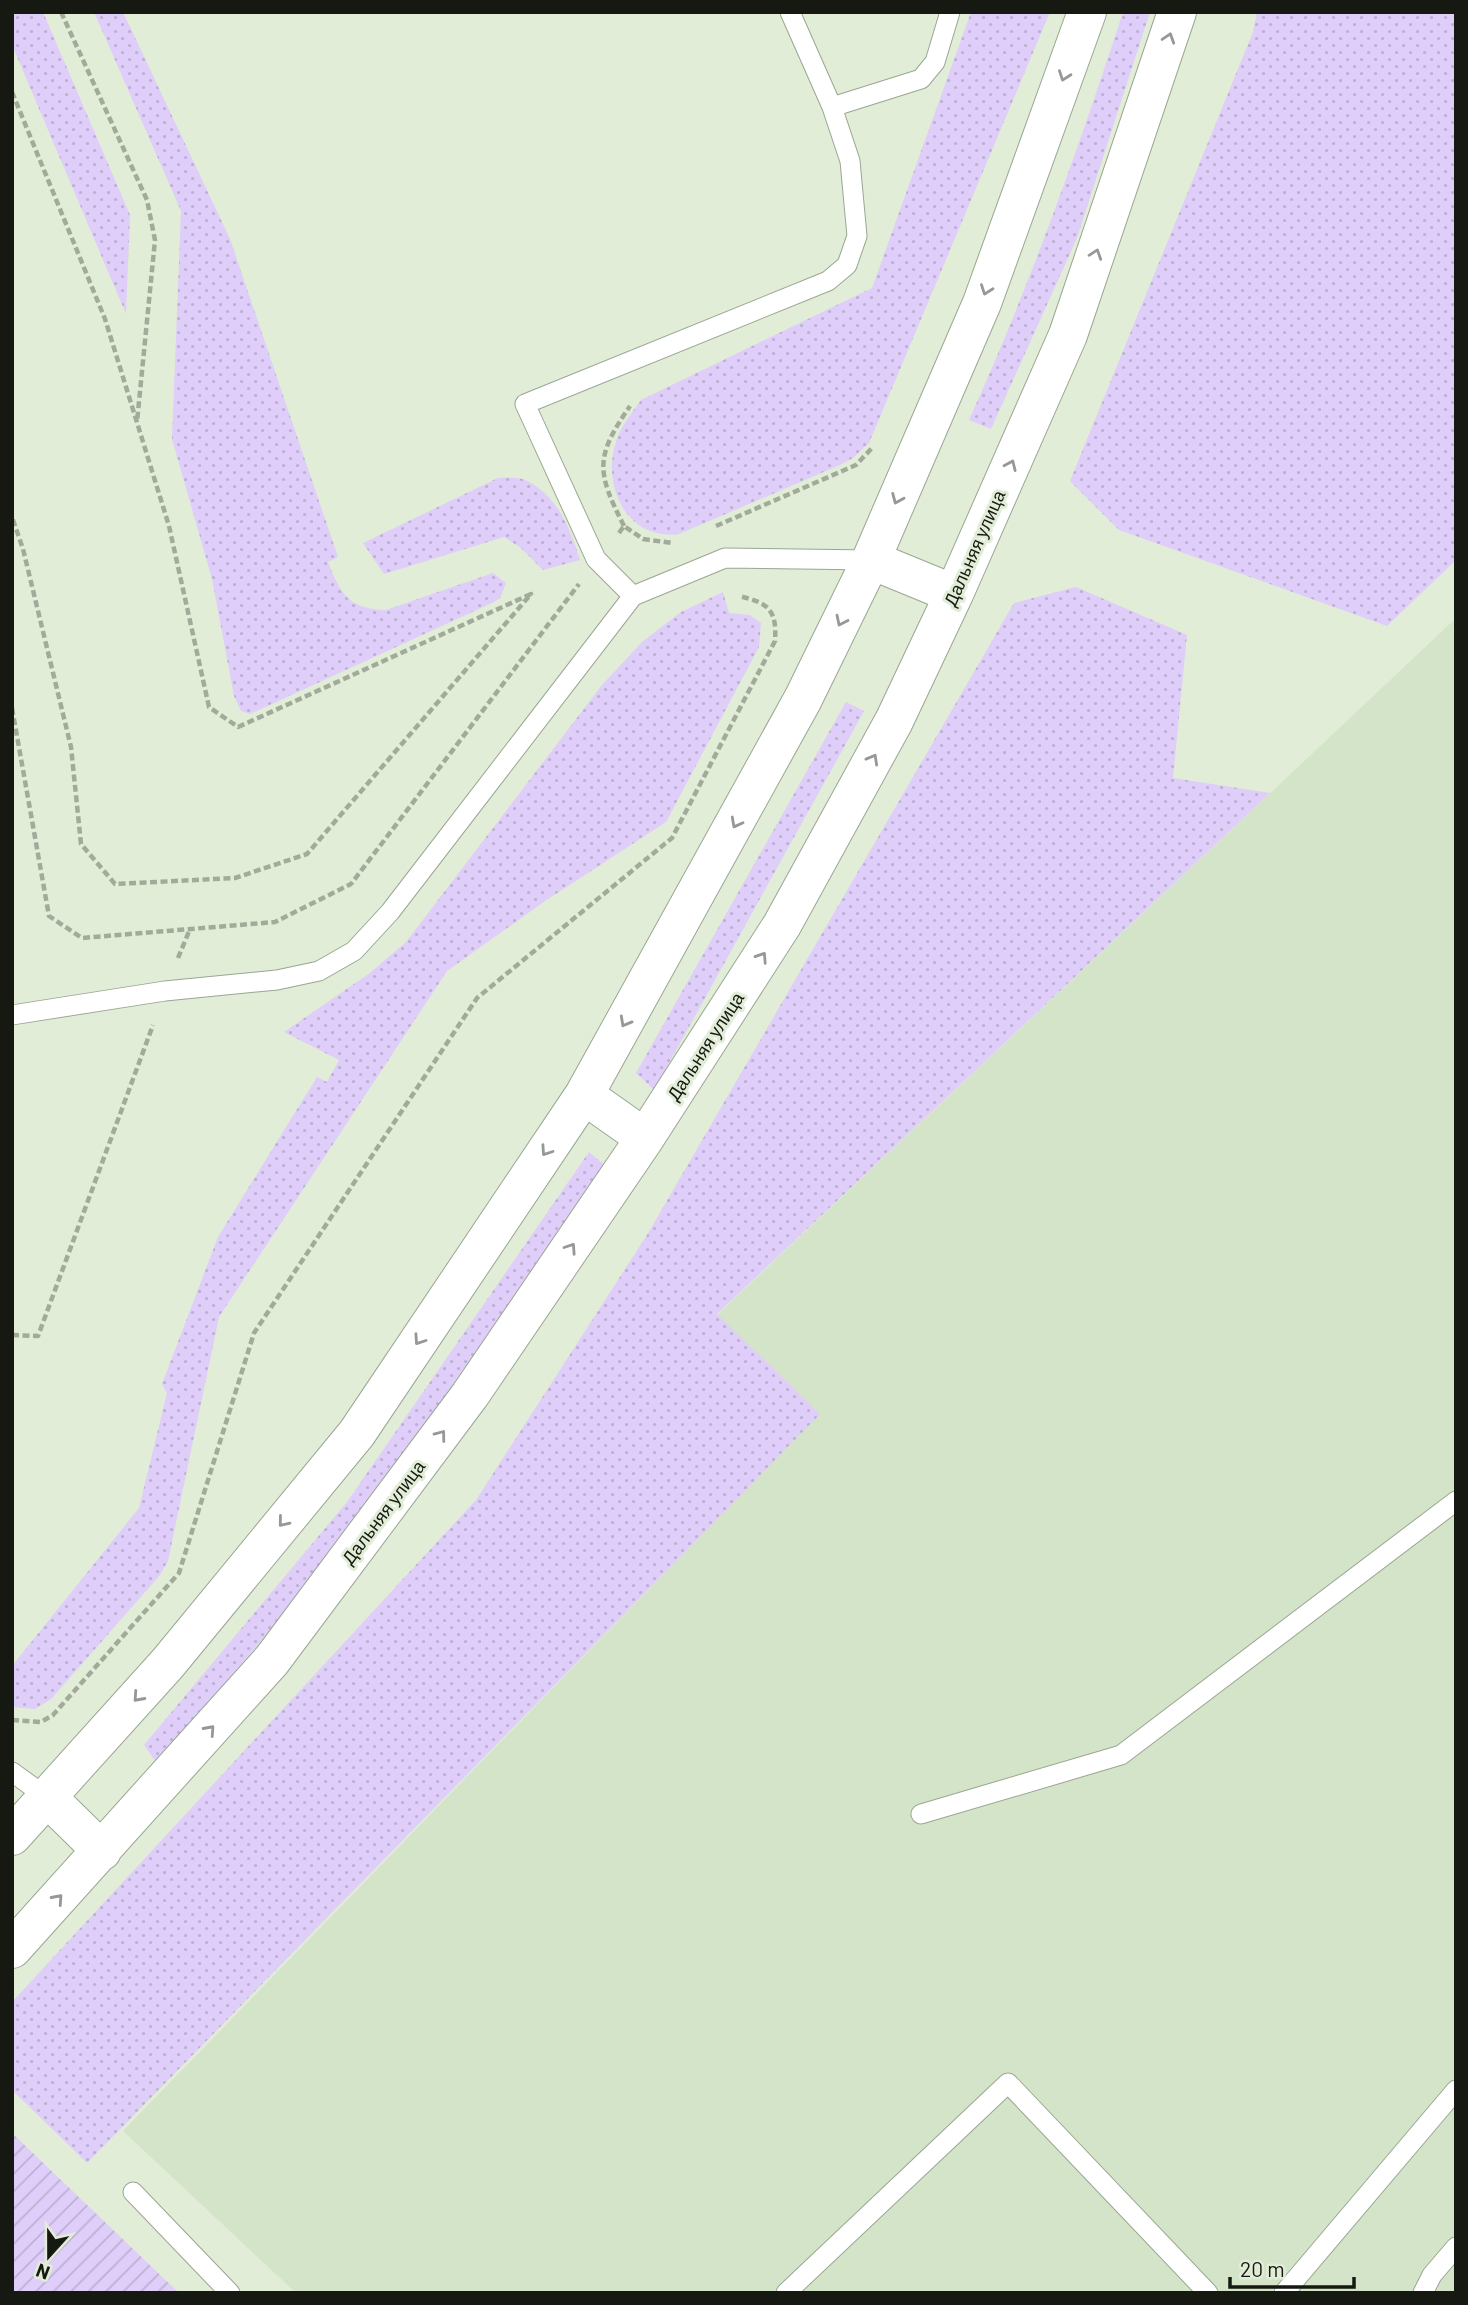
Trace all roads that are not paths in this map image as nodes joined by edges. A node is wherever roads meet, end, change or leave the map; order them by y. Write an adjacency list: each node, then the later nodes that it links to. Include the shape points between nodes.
1 (790, 12): 5 (lane)
2 (950, 12): 5 (lane, via 935,62 921,79)
3 (1087, 12): 6 (main road, one-way to 6, via 982,303)
4 (1177, 12): 7 (main road, Дальняя улица, one-way to 4, via 1068,335)
5 (832, 107): 8 (lane, via 850,161 857,236 847,265 828,281 525,404 596,559)
6 (871, 560): 7 (main road); 8 (lane, via 724,558); 10 (main road, one-way to 10, via 803,699)
7 (954, 594): 11 (main road, Дальняя улица, one-way to 7, via 782,925 894,721)
8 (632, 596): 9 (lane, via 390,912 354,951 318,971 277,980)
9 (13, 1010)
10 (584, 1095): 11 (main road); 14 (main road, one-way to 14, via 357,1433 168,1663)
11 (645, 1138): 17 (main road, Дальняя улица, one-way to 11, via 272,1660 470,1395)
12 (1456, 1500): 15 (lane, via 1121,1755)
13 (12, 1772): 14 (lane)
14 (48, 1798): 16 (main road); 17 (main road)
15 (921, 1814)
16 (12, 1836)
17 (102, 1851): 18 (main road, Дальняя улица, one-way to 17)
18 (12, 1950)
19 (1456, 2090): 25 (lane)
20 (133, 2192): 22 (lane)
21 (1456, 2247): 26 (lane)
22 (230, 2293)
23 (786, 2293): 24 (lane, via 1008,2083)
24 (1208, 2293)
25 (1284, 2293)
26 (1423, 2293)

